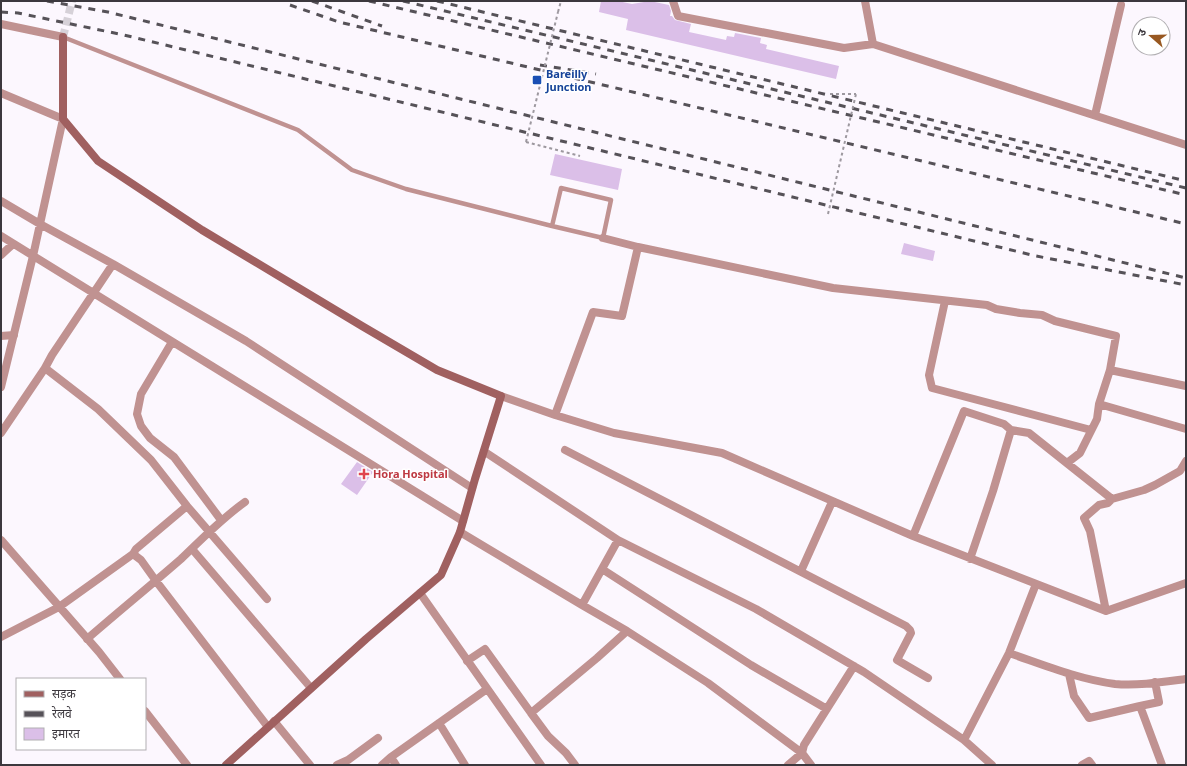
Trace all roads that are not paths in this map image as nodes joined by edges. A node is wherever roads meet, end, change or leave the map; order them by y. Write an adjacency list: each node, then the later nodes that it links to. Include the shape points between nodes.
1 (674, 1): 6 (street, via 678,16 844,48)
2 (865, 1): 6 (street)
3 (1121, 5): 8 (street)
4 (1, 24): 5 (street)
5 (63, 37): 9 (street); 13 (lane, via 298,130 352,170 406,189)
6 (873, 44): 8 (street)
7 (1, 93): 9 (street)
8 (1095, 115): 10 (street)
9 (63, 119): 12 (street); 30 (street, via 98,161 202,230 437,370)
10 (1186, 145)
11 (1, 201): 12 (street)
12 (40, 224): 19 (street); 20 (street)
13 (552, 226): 15 (lane); 15 (lane, via 561,188 610,200)
14 (1, 236): 16 (street)
15 (603, 238): 17 (street)
16 (13, 244): 18 (street); 19 (street)
17 (638, 247): 22 (street, via 833,288); 34 (street, via 622,316 593,312)
18 (1, 255)
19 (33, 256): 21 (street); 23 (street)
20 (113, 264): 21 (street); 43 (street, via 246,341)
21 (93, 293): 25 (street); 26 (street)
22 (945, 301): 27 (street, via 1042,315 1055,321 1116,336); 31 (street, via 928,376 932,388)
23 (14, 335): 24 (street); 29 (street)
24 (1, 336)
25 (172, 342): 48 (street, via 141,394 137,414 141,426 150,438 174,457); 49 (street)
26 (45, 368): 38 (street); 47 (street, via 98,409 130,439 151,460)
27 (1110, 370): 28 (street); 32 (street)
28 (1186, 386)
29 (1, 387)
30 (502, 396): 34 (street); 40 (street)
31 (966, 397): 33 (street); 37 (street)
32 (1099, 404): 35 (street); 37 (street, via 1097,419)
33 (964, 411): 36 (street, via 1004,424); 52 (street)
34 (555, 415): 46 (street, via 614,433 722,453)
35 (1186, 429)
36 (1011, 430): 42 (street, via 1029,433); 57 (street)
37 (1091, 430): 42 (street, via 1080,453)
38 (1, 432)
39 (565, 450): 59 (street)
40 (485, 452): 43 (street); 54 (street)
41 (1186, 461): 44 (street, via 1180,471 1155,485)
42 (1067, 463): 44 (street)
43 (472, 488): 49 (street)
44 (1112, 499): 67 (street, via 1099,505 1084,518 1090,532)
45 (245, 502): 48 (street)
46 (832, 502): 52 (street); 59 (street)
47 (187, 506): 50 (street); 56 (street)
48 (221, 520): 50 (street)
49 (463, 521): 51 (street)
50 (210, 532): 55 (street); 64 (street)
51 (460, 532): 63 (street, via 441,575); 65 (street)
52 (912, 536): 57 (street)
53 (1, 540): 66 (street)
54 (618, 540): 58 (street); 73 (street, via 756,609)
55 (192, 549): 60 (street); 79 (street)
56 (133, 554): 60 (street, via 141,560); 66 (street)
57 (970, 559): 62 (street)
58 (602, 569): 65 (street); 82 (street, via 751,665)
59 (801, 571): 76 (street, via 909,628 911,633 897,660)
60 (156, 581): 70 (street); 87 (street)
61 (1186, 583): 67 (street)
62 (1036, 584): 67 (street); 71 (street)
63 (420, 593): 72 (street); 79 (street)
64 (267, 599)
65 (582, 605): 68 (street)
66 (59, 607): 69 (street); 70 (street)
67 (1106, 611)
68 (627, 631): 84 (street); 90 (street, via 708,683)
69 (1, 637)
70 (87, 639): 75 (street)
71 (1009, 653): 74 (street); 89 (street)
72 (467, 661): 80 (street); 84 (street, via 485,649)
73 (854, 666): 82 (street); 89 (street)
74 (1069, 674): 78 (street, via 1116,684); 81 (street, via 1074,696 1089,718)
75 (119, 678)
76 (928, 678)
77 (1186, 679): 78 (street)
78 (1155, 682): 81 (street, via 1158,702)
79 (311, 688): 85 (street)
80 (487, 689): 86 (street); 99 (street)
81 (1140, 706): 106 (street)
82 (827, 709): 90 (street, via 804,745)
83 (146, 712): 92 (street)
84 (531, 713): 100 (street)
85 (274, 721): 87 (street); 94 (street)
86 (439, 723): 91 (street); 98 (street)
87 (268, 727): 93 (street)
88 (378, 738): 95 (street)
89 (964, 740): 103 (street)
90 (802, 754): 101 (street); 102 (street)
91 (391, 757): 96 (street); 97 (street)
92 (187, 765)
93 (226, 765)
94 (310, 765)
95 (337, 765)
96 (382, 765)
97 (396, 765)
98 (465, 765)
99 (541, 765)
100 (575, 765)
101 (788, 765)
102 (810, 765)
103 (992, 765)
104 (1082, 765): 105 (street, via 1089,761)
105 (1092, 765)
106 (1162, 765)

